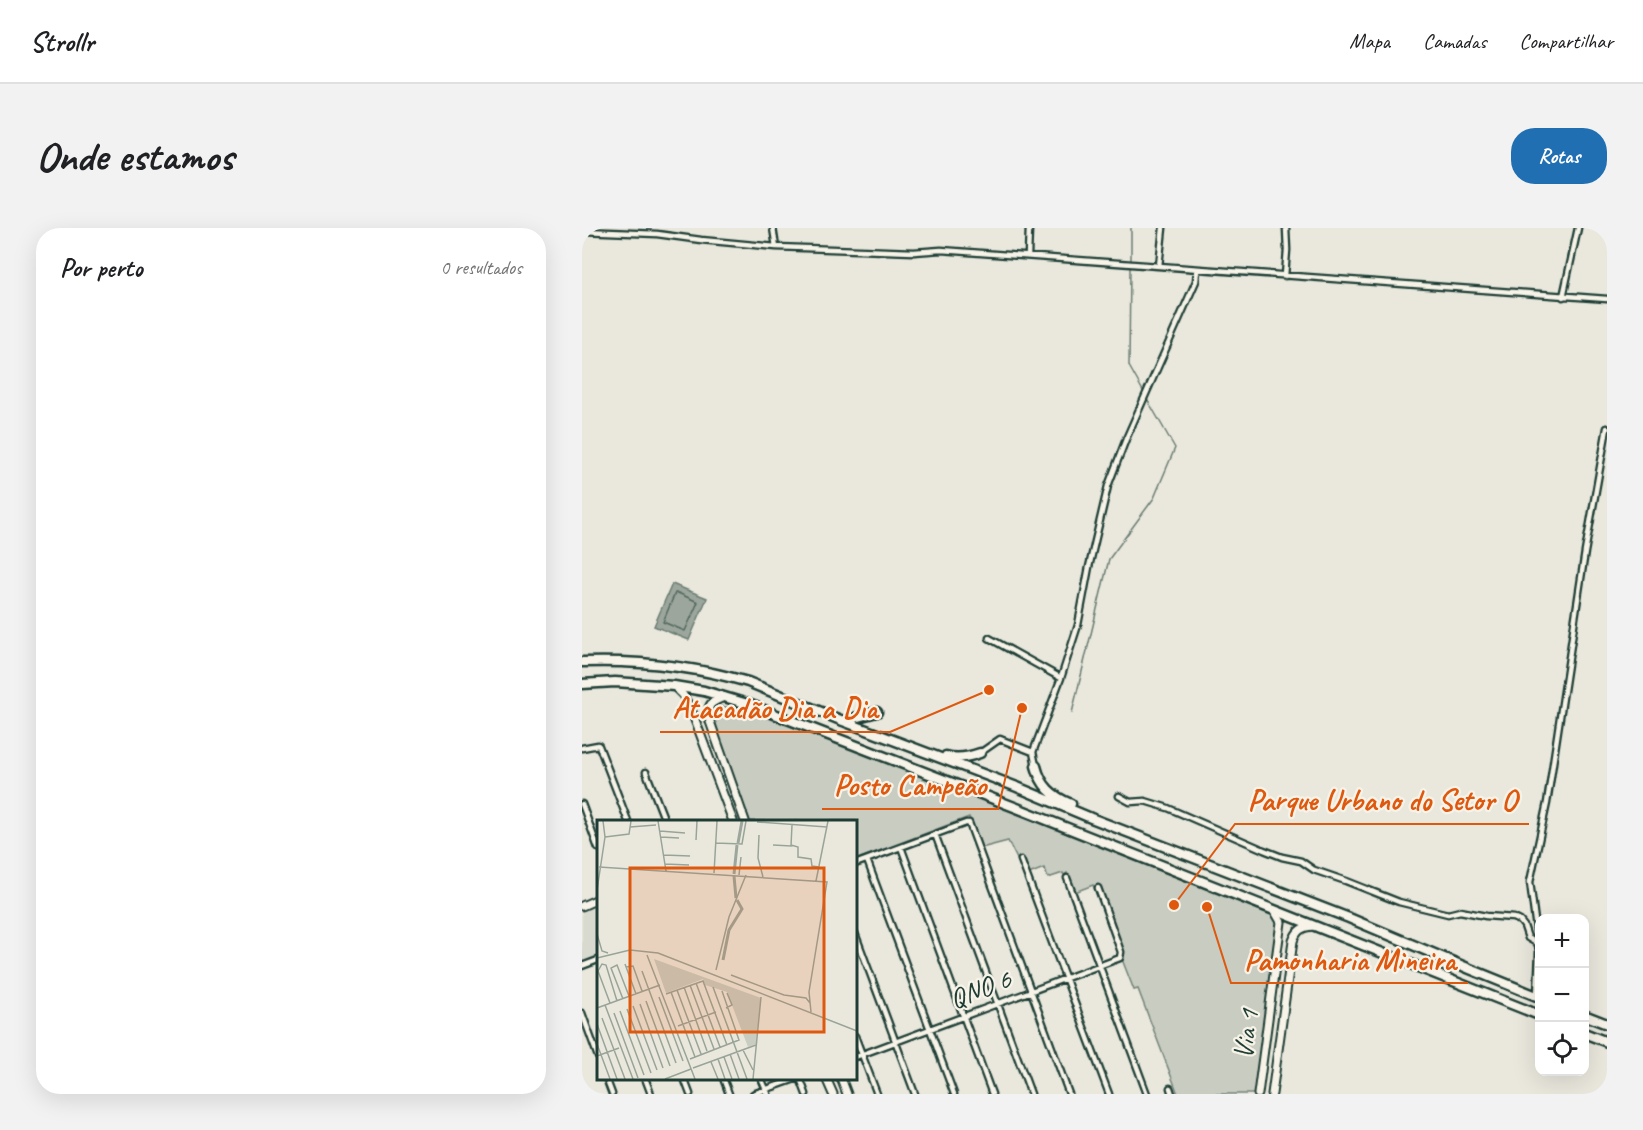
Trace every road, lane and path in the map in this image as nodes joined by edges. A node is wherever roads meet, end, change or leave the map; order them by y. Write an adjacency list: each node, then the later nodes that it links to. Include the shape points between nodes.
1 (773, 228): 7 (street)
2 (1029, 228): 8 (street)
3 (1163, 228): 9 (street)
4 (1286, 228): 11 (street)
5 (1578, 228): 12 (street)
6 (582, 231): 7 (street, via 650,233)
7 (776, 247): 8 (street)
8 (1028, 256): 9 (street)
9 (1159, 266): 10 (street)
10 (1197, 269): 11 (street); 17 (street, via 1196,281 1108,486 1078,625)
11 (1285, 276): 12 (street)
12 (1563, 297): 13 (street)
13 (1607, 299)
14 (1607, 429): 49 (street, via 1547,803 1530,882)
15 (989, 638): 17 (street)
16 (582, 662): 22 (highway, via 668,665 732,677)
17 (1061, 678): 25 (street)
18 (582, 684): 19 (highway)
19 (674, 686): 20 (highway); 34 (main road, via 692,712)
20 (724, 697): 35 (main road, via 709,705 708,716); 38 (highway)
21 (877, 712): 22 (highway)
22 (843, 720): 24 (highway)
23 (582, 748): 32 (street, via 599,746)
24 (921, 750): 26 (highway, via 951,758); 31 (highway)
25 (1033, 752): 26 (street, via 1000,739); 27 (street)
26 (981, 753)
27 (1036, 766): 36 (highway, via 1038,777 1052,794)
28 (646, 772): 33 (street)
29 (1119, 796): 52 (street, via 1130,802 1145,801 1168,808 1273,854 1300,861 1399,902 1448,914 1460,911 1514,918 1524,926 1527,938)
30 (582, 804): 39 (street)
31 (1091, 818): 36 (highway); 38 (highway, via 1083,824)
32 (628, 820)
33 (665, 820)
34 (734, 820)
35 (745, 820)
36 (1121, 830): 58 (highway)
37 (935, 834): 40 (street); 57 (street, via 970,825); 59 (street)
38 (1085, 835): 48 (highway)
39 (597, 845)
40 (901, 847): 41 (street); 64 (street)
41 (867, 860): 43 (street); 67 (street)
42 (1021, 860): 56 (street)
43 (856, 864)
44 (1067, 878): 55 (street)
45 (1098, 888): 55 (street, QNO 6, via 1122,952 1120,958)
46 (597, 899): 47 (main road)
47 (582, 906)
48 (1274, 910): 50 (highway); 84 (main road, Via 1, via 1281,922)
49 (1535, 921)
50 (1313, 926): 61 (highway); 101 (main road, Via 1, via 1300,929 1293,940)
51 (856, 936): 70 (street)
52 (1535, 942)
53 (597, 960): 54 (street)
54 (582, 966)
55 (1100, 966): 56 (street, QNO 6); 100 (street)
56 (1066, 978): 57 (street, QNO 6); 99 (street)
57 (1031, 991): 59 (street, QNO 6); 98 (street)
58 (1535, 995)
59 (998, 1004): 64 (street, QNO 6); 97 (street)
60 (1535, 1007): 61 (highway)
61 (1527, 1009): 63 (highway)
62 (582, 1013): 72 (street)
63 (1535, 1013)
64 (963, 1016): 67 (street, QNO 6); 96 (street)
65 (1589, 1017): 66 (highway)
66 (1607, 1024)
67 (930, 1029): 70 (street, QNO 6); 95 (street)
68 (1589, 1035): 71 (highway)
69 (856, 1039): 73 (street)
70 (895, 1042): 73 (street, QNO 6); 94 (street)
71 (1607, 1042)
72 (597, 1054)
73 (862, 1054): 74 (street, QNO 6); 93 (street)
74 (856, 1057)
75 (607, 1079): 85 (street)
76 (646, 1079): 86 (street)
77 (685, 1079): 87 (street)
78 (724, 1079): 88 (street)
79 (794, 1079): 83 (street)
80 (800, 1079): 90 (street)
81 (827, 1079): 91 (main road)
82 (842, 1079): 92 (main road)
83 (767, 1091): 89 (street)
84 (1258, 1092): 101 (main road, via 1265,1088)
85 (612, 1094)
86 (651, 1094)
87 (690, 1094)
88 (729, 1094)
89 (753, 1094)
90 (806, 1094)
91 (833, 1094)
92 (847, 1094)
93 (877, 1094)
94 (915, 1094)
95 (954, 1094)
96 (992, 1094)
97 (1031, 1094)
98 (1069, 1094)
99 (1109, 1094)
100 (1147, 1094)
101 (1272, 1094)

